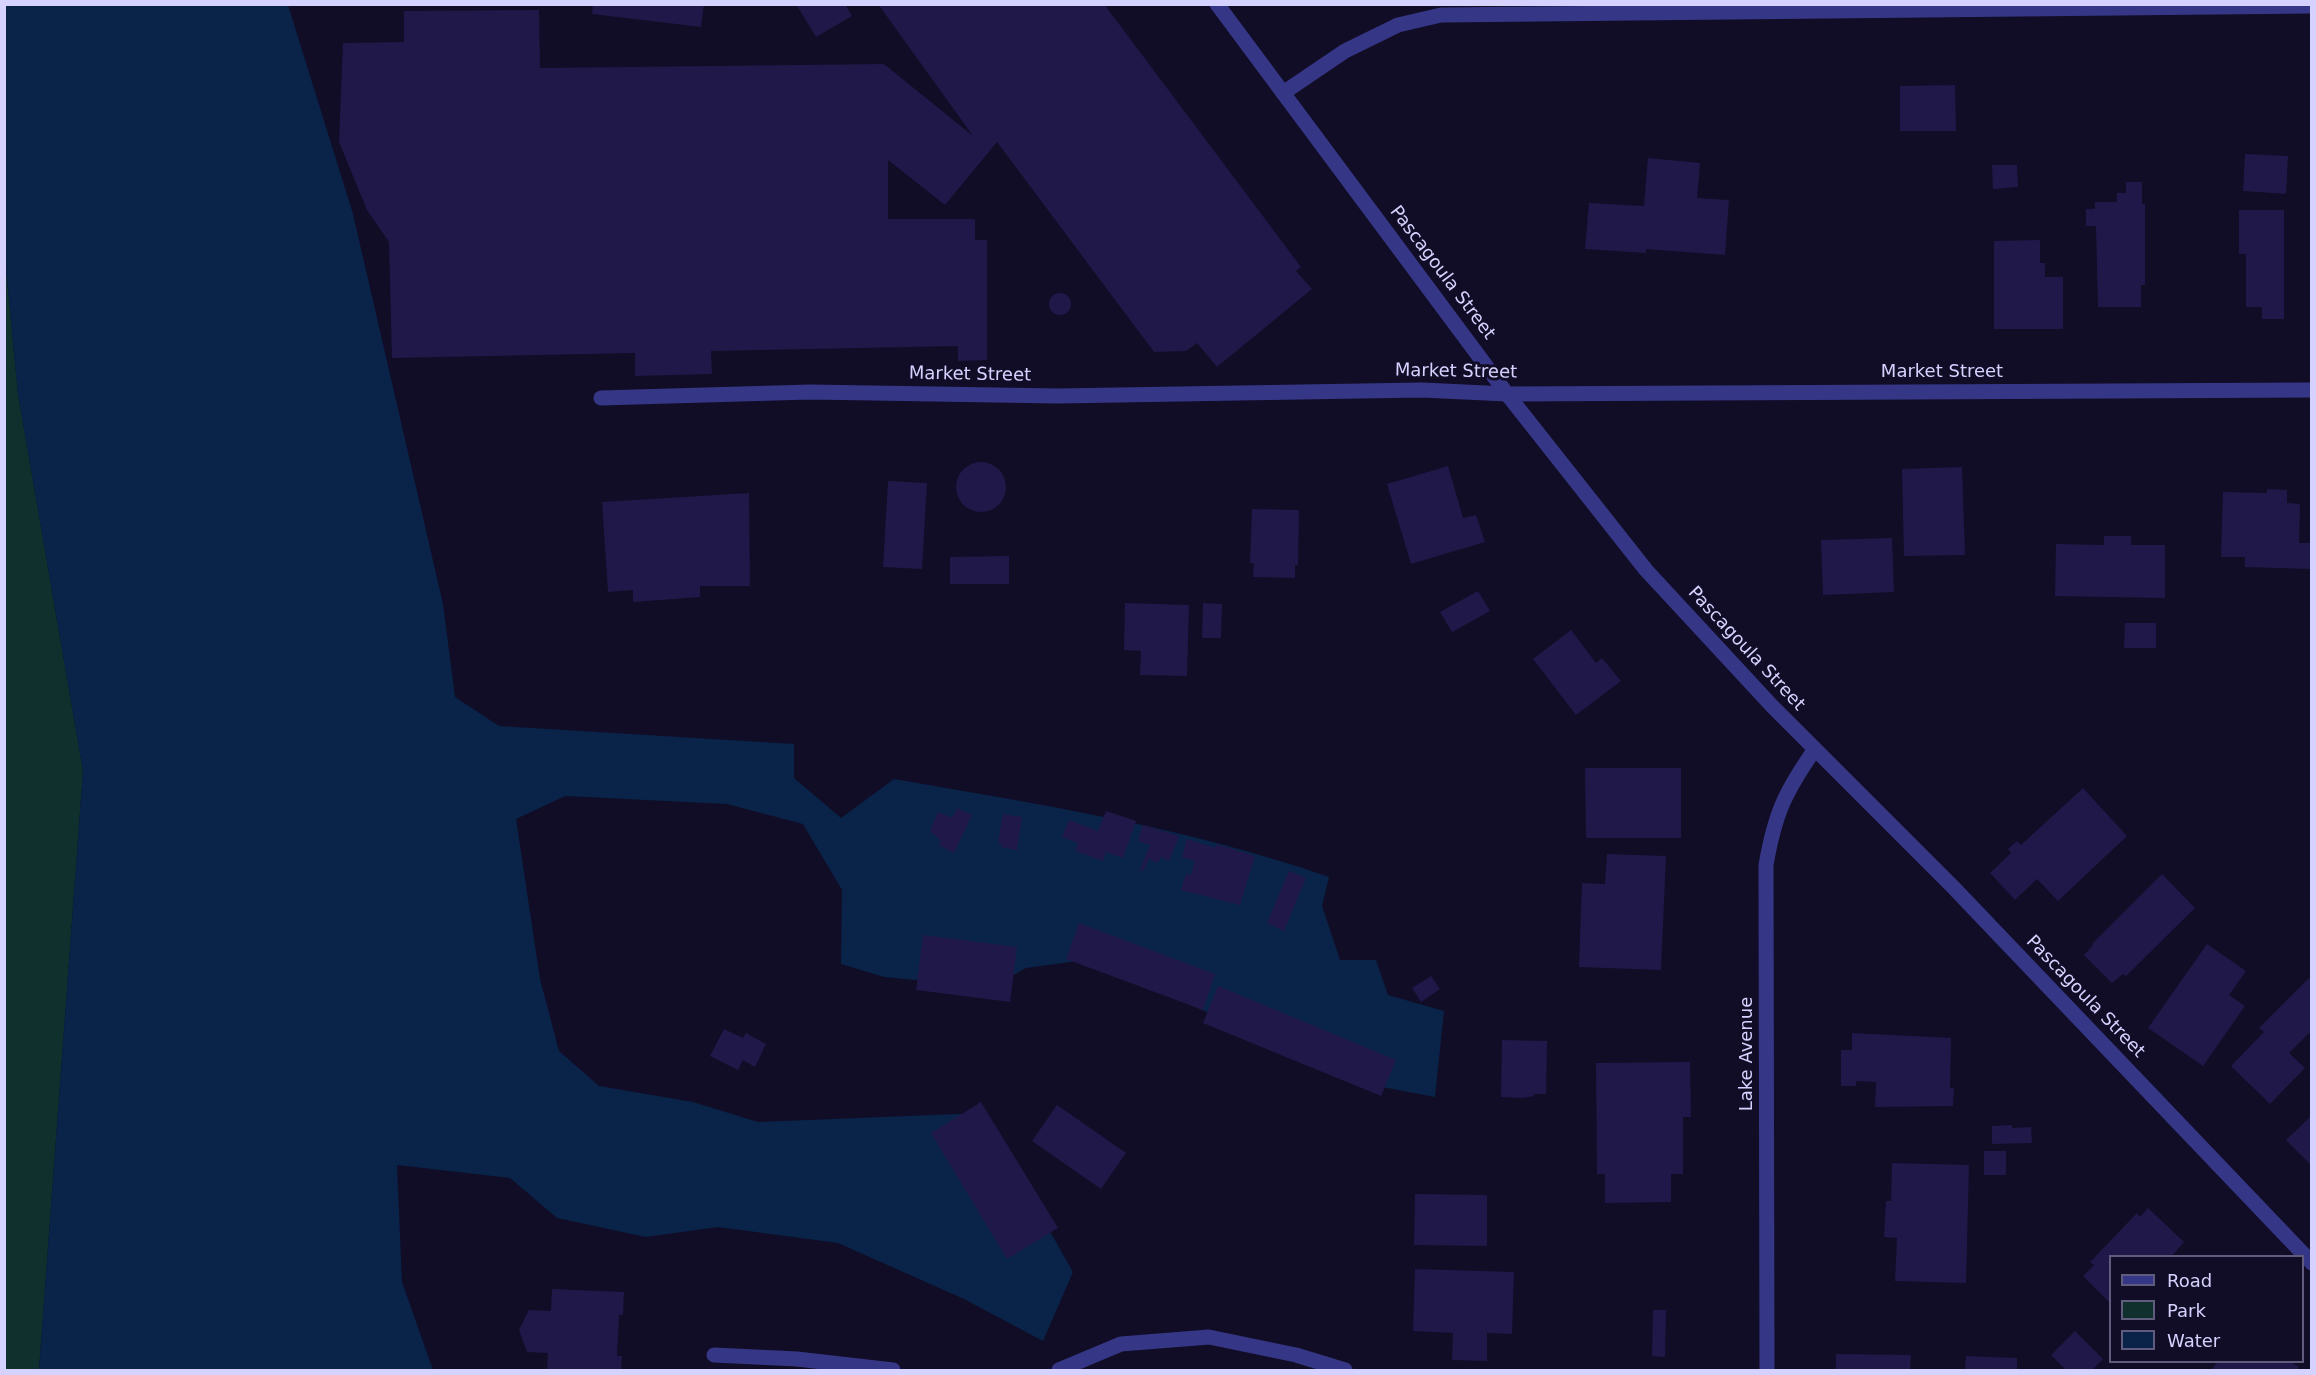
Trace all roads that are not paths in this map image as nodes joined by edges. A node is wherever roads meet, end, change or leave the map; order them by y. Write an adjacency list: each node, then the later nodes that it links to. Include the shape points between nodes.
1 (1217, 4): 4 (street, Pascagoula Street)
2 (2312, 6): 3 (street)
3 (1851, 8): 4 (street, via 1442,15 1398,25 1345,51)
4 (1283, 93): 6 (street, Pascagoula Street)
5 (2312, 390): 6 (street, Market Street)
6 (1507, 394): 7 (street, Market Street, via 1422,390 1058,396 810,392); 8 (street, Pascagoula Street, via 1646,570)
7 (601, 398)
8 (1815, 748): 9 (street, Pascagoula Street); 14 (street, Lake Avenue, via 1791,782 1774,823 1766,865)
9 (2312, 1263)
10 (714, 1355): 11 (street, via 797,1359)
11 (893, 1371)
12 (1059, 1371): 13 (street, via 1121,1344 1209,1337 1296,1355)
13 (1345, 1371)
14 (1767, 1371)

